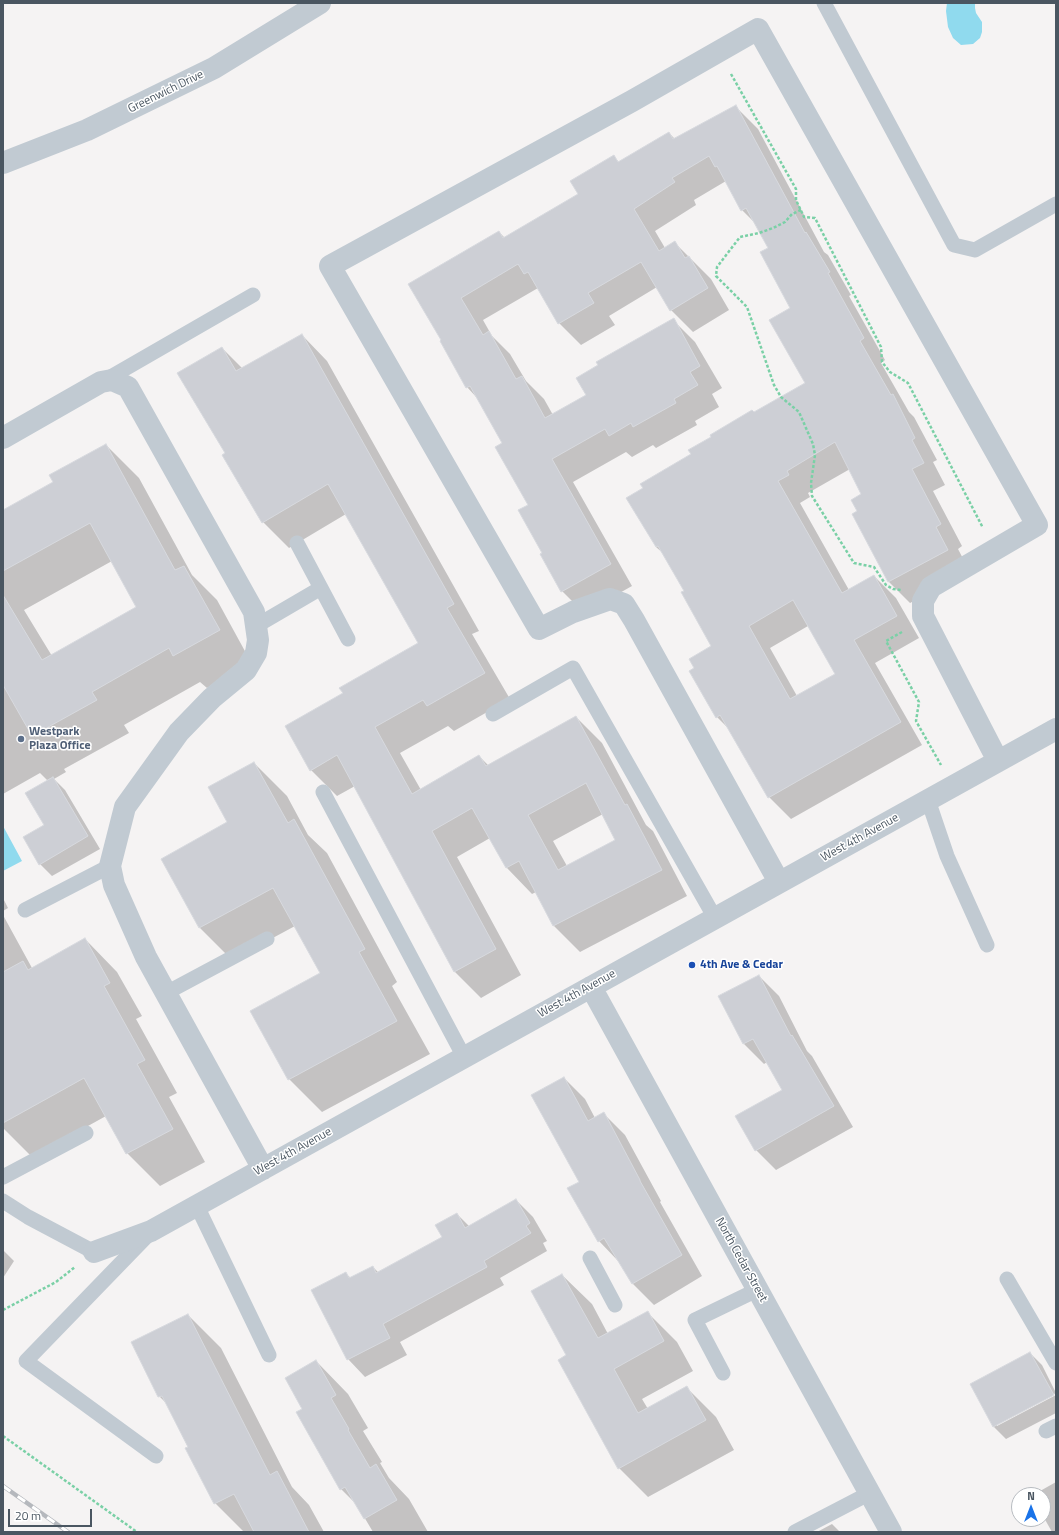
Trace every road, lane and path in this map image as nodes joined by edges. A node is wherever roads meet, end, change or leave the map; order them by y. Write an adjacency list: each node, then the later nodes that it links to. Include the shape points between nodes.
1 (320, 3): 4 (street, Greenwich Drive, via 214,68 86,130)
2 (824, 3): 5 (lane, via 954,245 975,250)
3 (717, 52): 6 (path, via 796,189 796,200); 19 (street, via 758,29 1037,525 931,587 923,601 923,616); 24 (street, via 330,266 539,629 573,612 610,599 624,604)
4 (3, 163)
5 (1056, 204)
6 (801, 210): 10 (path, via 804,217 814,218 881,347 882,362 890,372 908,383); 12 (path, via 773,228 740,237 718,267 716,276 747,307 774,385 781,397 799,412 813,444 815,455 811,491 816,503 854,563 874,567 886,584 893,589 903,591)
7 (253, 295): 8 (lane)
8 (101, 382): 9 (street); 14 (street, via 112,380 128,387 254,612)
9 (3, 438)
10 (985, 532)
11 (297, 543): 13 (lane)
12 (904, 585)
13 (321, 588): 14 (lane); 16 (lane)
14 (256, 626): 23 (street, via 256,653 246,670 212,698 179,732 125,807)
15 (904, 630): 20 (path, via 886,641 919,702 916,721)
16 (348, 639)
17 (493, 714): 26 (lane, via 573,668)
18 (1056, 729): 19 (street, West 4th Avenue)
19 (998, 761): 20 (street, West 4th Avenue)
20 (954, 786): 22 (street, West 4th Avenue)
21 (322, 792): 31 (lane)
22 (928, 800): 24 (street, West 4th Avenue); 28 (lane, via 947,856)
23 (110, 866): 25 (lane); 30 (street, via 124,910)
24 (779, 882): 26 (street, West 4th Avenue)
25 (25, 910)
26 (715, 918): 29 (street, West 4th Avenue)
27 (267, 939): 30 (lane)
28 (987, 945)
29 (591, 987): 31 (street, West 4th Avenue); 41 (street, North Cedar Street)
30 (166, 993): 33 (street)
31 (464, 1057): 33 (street, West 4th Avenue)
32 (86, 1133): 34 (lane)
33 (263, 1169): 36 (street, West 4th Avenue)
34 (3, 1177)
35 (3, 1201): 38 (lane)
36 (197, 1206): 37 (street, West 4th Avenue); 44 (lane)
37 (151, 1231): 38 (street, West 4th Avenue); 48 (lane, via 26,1360)
38 (94, 1252): 43 (path, via 56,1282)
39 (590, 1258): 42 (lane)
40 (1007, 1279): 45 (lane)
41 (757, 1290): 46 (lane, via 695,1320); 49 (street, North Cedar Street)
42 (615, 1305)
43 (3, 1310)
44 (269, 1355)
45 (1056, 1363)
46 (723, 1374)
47 (3, 1436): 50 (path)
48 (156, 1456)
49 (870, 1493): 51 (lane); 52 (street, North Cedar Street)
50 (137, 1532)
51 (795, 1532)
52 (891, 1532)

